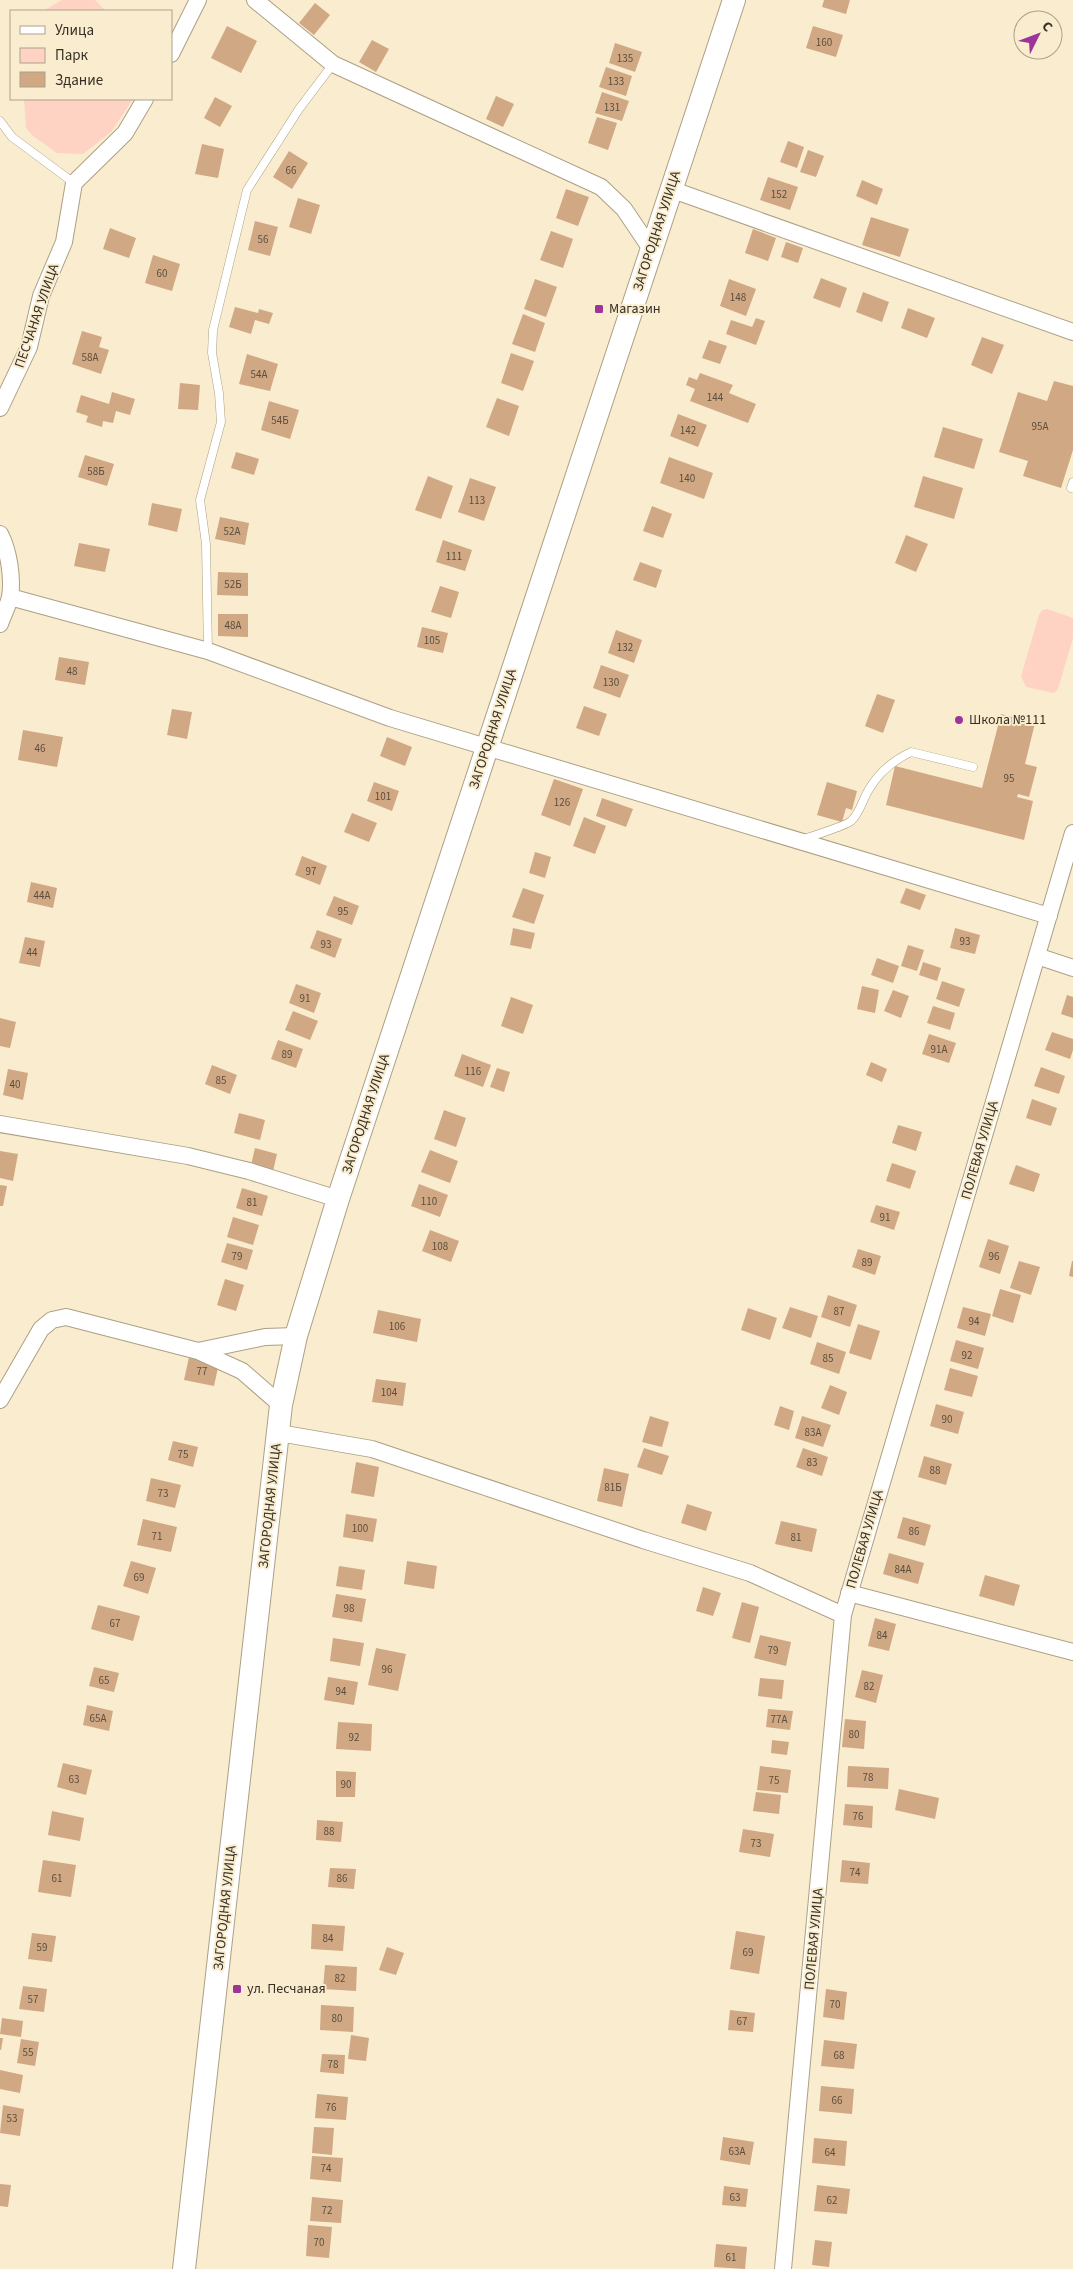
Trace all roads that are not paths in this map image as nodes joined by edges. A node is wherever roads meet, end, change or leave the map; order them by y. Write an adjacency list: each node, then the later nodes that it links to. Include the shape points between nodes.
1 (198, 0): 4 (street)
2 (255, 0): 5 (street)
3 (734, 0): 9 (street, ЗАГОРОДНАЯ УЛИЦА)
4 (172, 52)
5 (333, 64): 10 (street, via 601,187 624,209); 16 (lane, via 299,109 247,190 213,330 212,353 220,422 200,500 206,544)
6 (144, 100): 8 (street, via 125,133)
7 (0, 121): 8 (lane, via 12,138)
8 (74, 183): 12 (street, ПЕСЧАНАЯ УЛИЦА, via 64,242 41,296 29,347)
9 (670, 189): 10 (street, ЗАГОРОДНАЯ УЛИЦА); 11 (street)
10 (651, 249): 17 (street, ЗАГОРОДНАЯ УЛИЦА)
11 (1073, 332)
12 (0, 408)
13 (0, 534): 14 (street, via 9,570)
14 (10, 597): 15 (street); 16 (street)
15 (0, 624)
16 (208, 651): 17 (street, via 390,718)
17 (487, 748): 20 (street); 25 (street, ЗАГОРОДНАЯ УЛИЦА)
18 (973, 767): 20 (lane, via 910,752 895,759 879,774 858,815 849,823)
19 (1073, 833): 21 (street, ПОЛЕВАЯ УЛИЦА)
20 (800, 841): 21 (street)
21 (1049, 916): 22 (street, ПОЛЕВАЯ УЛИЦА)
22 (1037, 956): 23 (street); 31 (street, ПОЛЕВАЯ УЛИЦА)
23 (1073, 968)
24 (0, 1124): 25 (street, via 188,1156)
25 (338, 1199): 26 (street, ЗАГОРОДНАЯ УЛИЦА)
26 (296, 1336): 27 (street, via 266,1337); 29 (street, ЗАГОРОДНАЯ УЛИЦА)
27 (198, 1351): 28 (street, via 85,1320 66,1317 52,1320 41,1329); 29 (street, via 242,1371)
28 (0, 1400)
29 (281, 1405): 30 (street, ЗАГОРОДНАЯ УЛИЦА)
30 (278, 1433): 32 (street, via 372,1449 750,1573); 34 (street, ЗАГОРОДНАЯ УЛИЦА)
31 (850, 1593): 32 (street, ПОЛЕВАЯ УЛИЦА); 33 (street)
32 (843, 1615): 35 (street, ПОЛЕВАЯ УЛИЦА)
33 (1073, 1652)
34 (184, 2269)
35 (783, 2269)

